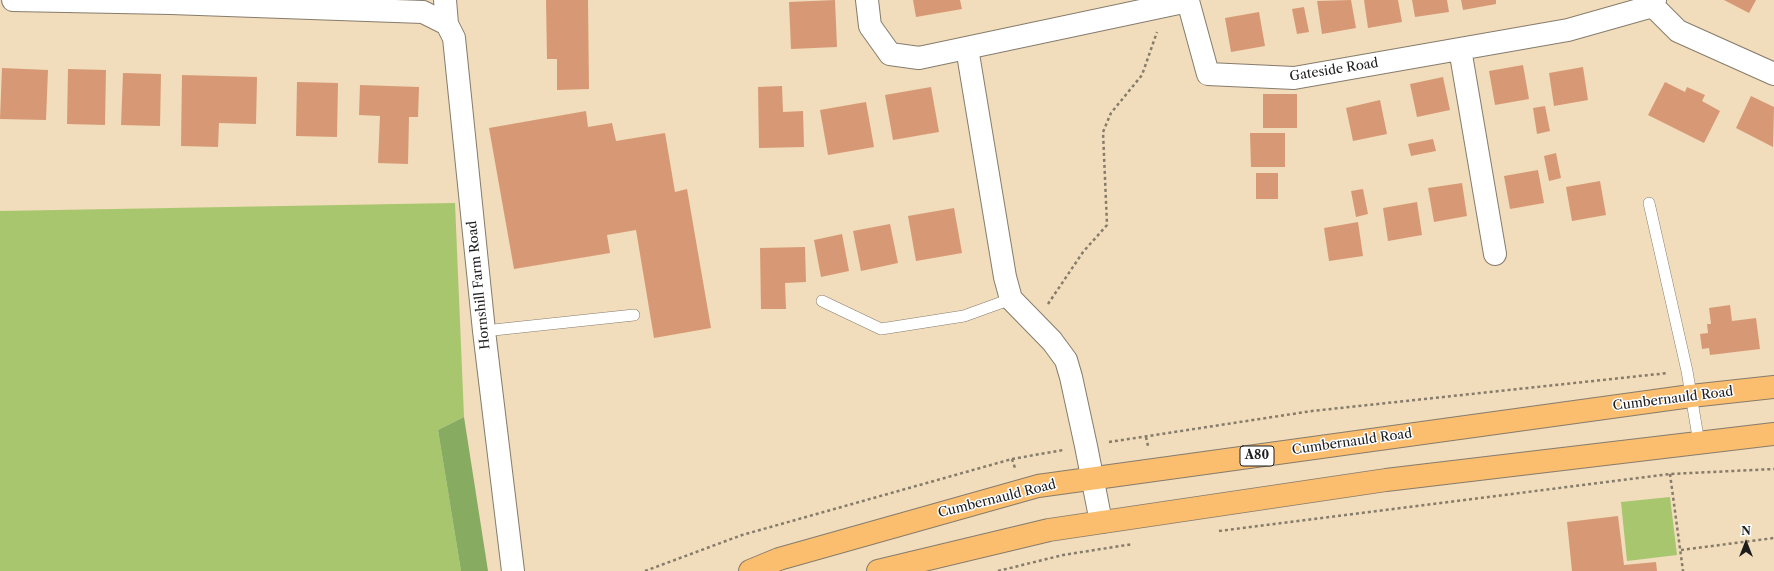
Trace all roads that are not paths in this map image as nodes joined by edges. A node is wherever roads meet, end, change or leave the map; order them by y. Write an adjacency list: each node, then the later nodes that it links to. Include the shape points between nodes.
1 (13, 0): 7 (street, via 423,12)
2 (445, 0): 7 (street, Hornshill Farm Road)
3 (867, 0): 8 (street, Gateside Road, via 870,26 890,54 919,58)
4 (1188, 1): 6 (street, Gateside Road, via 1167,6); 9 (street, Gateside Road, via 1208,74 1294,78)
5 (1654, 3): 9 (street, Gateside Road, via 1568,30); 10 (street, via 1678,31)
6 (1118, 8): 8 (street, Gateside Road)
7 (447, 24): 16 (street, Hornshill Farm Road, via 454,38)
8 (967, 48): 13 (street, via 1005,277)
9 (1460, 49): 12 (street)
10 (1774, 74)
11 (1649, 202): 18 (lane)
12 (1495, 254)
13 (1011, 299): 14 (lane, via 964,316 881,329); 21 (street, via 1052,341 1066,360)
14 (822, 301)
15 (634, 315): 16 (lane)
16 (484, 331): 23 (street, Hornshill Farm Road)
17 (1774, 387): 18 (main road, Cumbernauld Road / A80)
18 (1691, 396): 20 (lane); 21 (main road, Cumbernauld Road / A80)
19 (1774, 434): 20 (main road)
20 (1699, 444): 22 (main road, via 1386,480)
21 (1092, 479): 22 (street); 24 (main road, Cumbernauld Road / A80, via 1038,486 779,559)
22 (1101, 522): 25 (main road, via 1049,530)
23 (513, 571)
24 (750, 571)
25 (878, 571)

